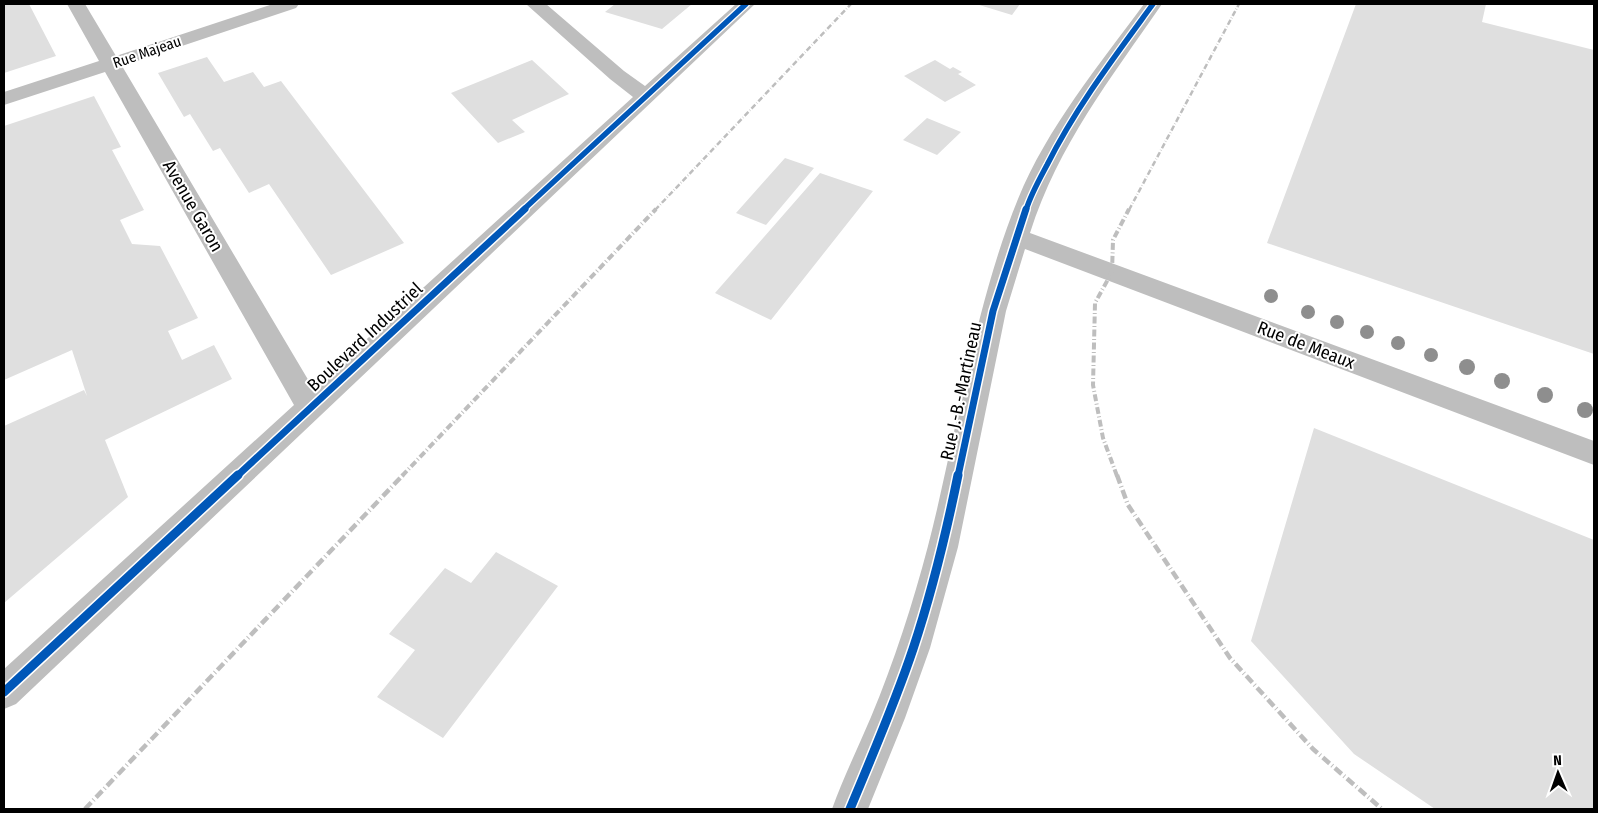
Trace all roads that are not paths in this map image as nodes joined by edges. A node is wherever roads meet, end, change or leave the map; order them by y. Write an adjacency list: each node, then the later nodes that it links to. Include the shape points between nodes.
1 (76, 4): 6 (street, Avenue Garon)
2 (290, 4): 6 (street, Rue Majeau)
3 (535, 4): 7 (street)
4 (746, 4): 7 (street, Boulevard Industriel)
5 (1153, 4): 9 (street, Rue J.-B.-Martineau, via 1094,84 1061,137 1030,198)
6 (111, 64): 8 (street, Rue Majeau); 10 (street, Avenue Garon)
7 (647, 97): 10 (street, Boulevard Industriel)
8 (4, 99)
9 (1018, 237): 11 (street, Rue de Meaux); 13 (street, Rue J.-B.-Martineau, via 994,311 943,547 913,648)
10 (310, 408): 12 (street, Boulevard Industriel)
11 (1594, 453)
12 (4, 692)
13 (850, 809)

